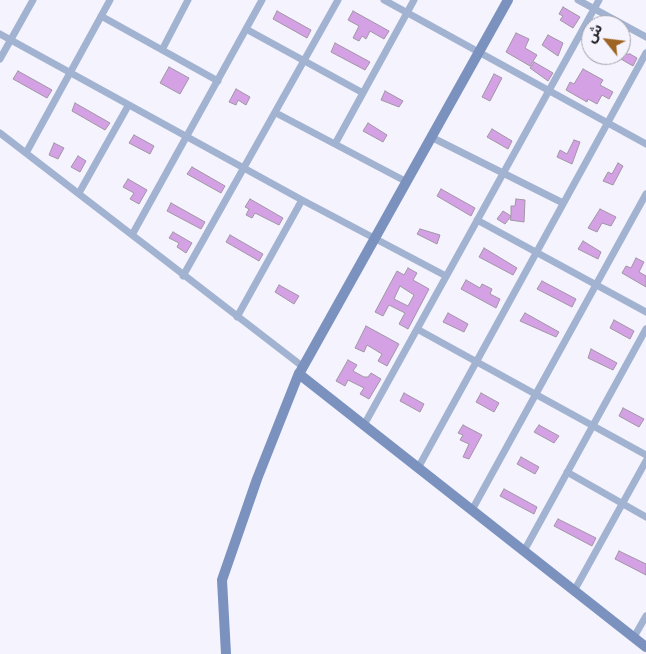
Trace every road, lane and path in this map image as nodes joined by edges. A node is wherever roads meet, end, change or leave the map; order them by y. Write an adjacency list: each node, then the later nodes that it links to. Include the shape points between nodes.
1 (33, 0): 17 (street)
2 (110, 0): 13 (street)
3 (188, 0): 18 (street)
4 (262, 0): 14 (street)
5 (338, 0): 22 (street)
6 (384, 0): 12 (street)
7 (414, 0): 12 (street)
8 (508, 0): 19 (street)
9 (578, 0): 11 (street)
10 (598, 0): 11 (street)
11 (594, 8): 16 (street); 25 (street)
12 (407, 12): 19 (street); 26 (street)
13 (101, 16): 18 (street); 23 (street)
14 (246, 29): 22 (street); 24 (street)
15 (0, 34): 17 (street)
16 (646, 38)
17 (11, 40): 21 (street); 23 (street)
18 (162, 50): 24 (street)
19 (478, 52): 25 (street); 31 (street)
20 (646, 53): 29 (street)
21 (0, 60)
22 (304, 60): 26 (street); 28 (street)
23 (69, 74): 27 (street); 35 (street)
24 (218, 81): 32 (street)
25 (549, 90): 29 (street); 37 (street)
26 (363, 93): 33 (street)
27 (128, 106): 32 (street); 39 (street)
28 (276, 112): 33 (street); 36 (street)
29 (608, 123): 34 (street); 42 (street)
30 (0, 133): 35 (street)
31 (431, 137): 37 (street); 38 (street)
32 (186, 138): 36 (street); 44 (street)
33 (335, 144): 38 (street)
34 (646, 144)
35 (26, 153): 39 (street)
36 (245, 169): 41 (street); 47 (street)
37 (503, 173): 42 (street); 43 (street)
38 (407, 182): 45 (street)
39 (79, 193): 44 (street)
40 (646, 194): 49 (street)
41 (302, 200): 45 (street); 51 (street)
42 (564, 203): 46 (street)
43 (477, 220): 46 (street); 48 (street)
44 (132, 235): 47 (street)
45 (376, 239): 48 (street); 55 (street)
46 (536, 252): 49 (street); 54 (street)
47 (184, 276): 51 (street)
48 (446, 276): 53 (street)
49 (596, 285): 50 (street); 56 (street)
50 (646, 312)
51 (237, 317): 55 (street)
52 (646, 328): 58 (street)
53 (417, 329): 54 (street); 57 (street)
54 (476, 362): 56 (street); 61 (street)
55 (300, 369): 57 (street); 71 (street, via 222,580)
56 (536, 394): 58 (street); 64 (street)
57 (364, 425): 61 (street)
58 (593, 425): 59 (street); 62 (street)
59 (646, 455)
60 (646, 461): 63 (street)
61 (418, 468): 64 (street)
62 (568, 472): 63 (street); 66 (street)
63 (622, 504): 65 (street); 67 (street)
64 (472, 510): 66 (street)
65 (646, 517)
66 (524, 551): 67 (street)
67 (574, 590): 69 (street)
68 (646, 616): 69 (street)
69 (634, 638): 70 (street)
70 (646, 647)
71 (226, 654)

